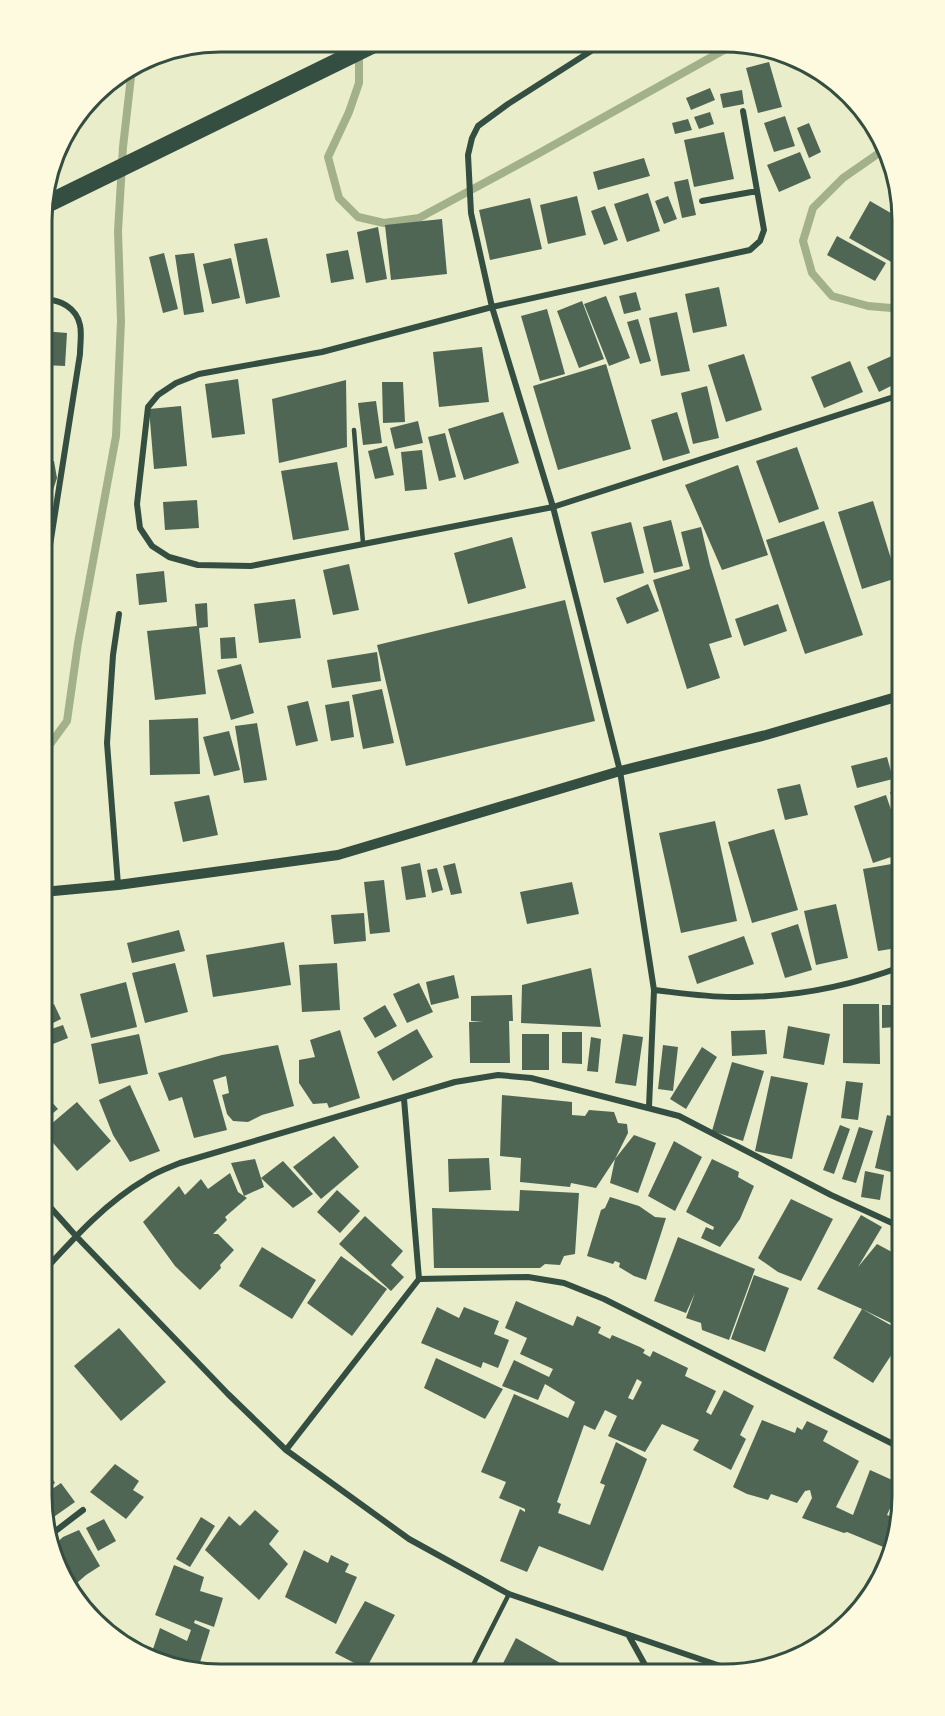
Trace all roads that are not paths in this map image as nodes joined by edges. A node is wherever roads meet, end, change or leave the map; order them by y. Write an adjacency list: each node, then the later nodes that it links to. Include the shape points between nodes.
1 (358, 52): 5 (highway)
2 (589, 52): 8 (street, via 516,98 478,126 472,138 468,155 471,213)
3 (743, 111): 4 (street)
4 (757, 191): 6 (street); 8 (street, via 764,230 760,241 750,250)
5 (54, 201)
6 (702, 201)
7 (52, 301): 12 (street, via 72,309 80,324 80,354)
8 (492, 306): 11 (street); 13 (street, via 322,352 199,374 176,383 148,407 138,504 140,528 152,546 169,557 198,565 251,566)
9 (892, 398): 11 (street)
10 (354, 430): 13 (lane)
11 (553, 507): 13 (street); 16 (street)
12 (52, 533)
13 (363, 543)
14 (119, 614): 17 (street, via 107,743)
15 (892, 697): 16 (street, via 766,735)
16 (620, 771): 17 (street, via 338,855); 20 (street)
17 (118, 885): 18 (street)
18 (52, 891)
19 (892, 970): 20 (street, via 797,995 731,998)
20 (654, 990): 22 (street)
21 (404, 1098): 22 (street, via 455,1082 498,1075 531,1078); 25 (street, via 180,1162 124,1192); 27 (street)
22 (649, 1107): 24 (street, via 679,1116)
23 (52, 1209): 25 (street)
24 (892, 1223)
25 (76, 1236): 26 (street); 29 (street)
26 (52, 1262)
27 (419, 1279): 28 (street, via 528,1277 564,1283 604,1299); 29 (street)
28 (892, 1443)
29 (286, 1450): 32 (street, via 409,1539)
30 (83, 1510): 31 (street)
31 (57, 1530)
32 (509, 1594): 33 (street); 34 (lane)
33 (629, 1636): 35 (street); 36 (street)
34 (473, 1664)
35 (644, 1664)
36 (714, 1664)

